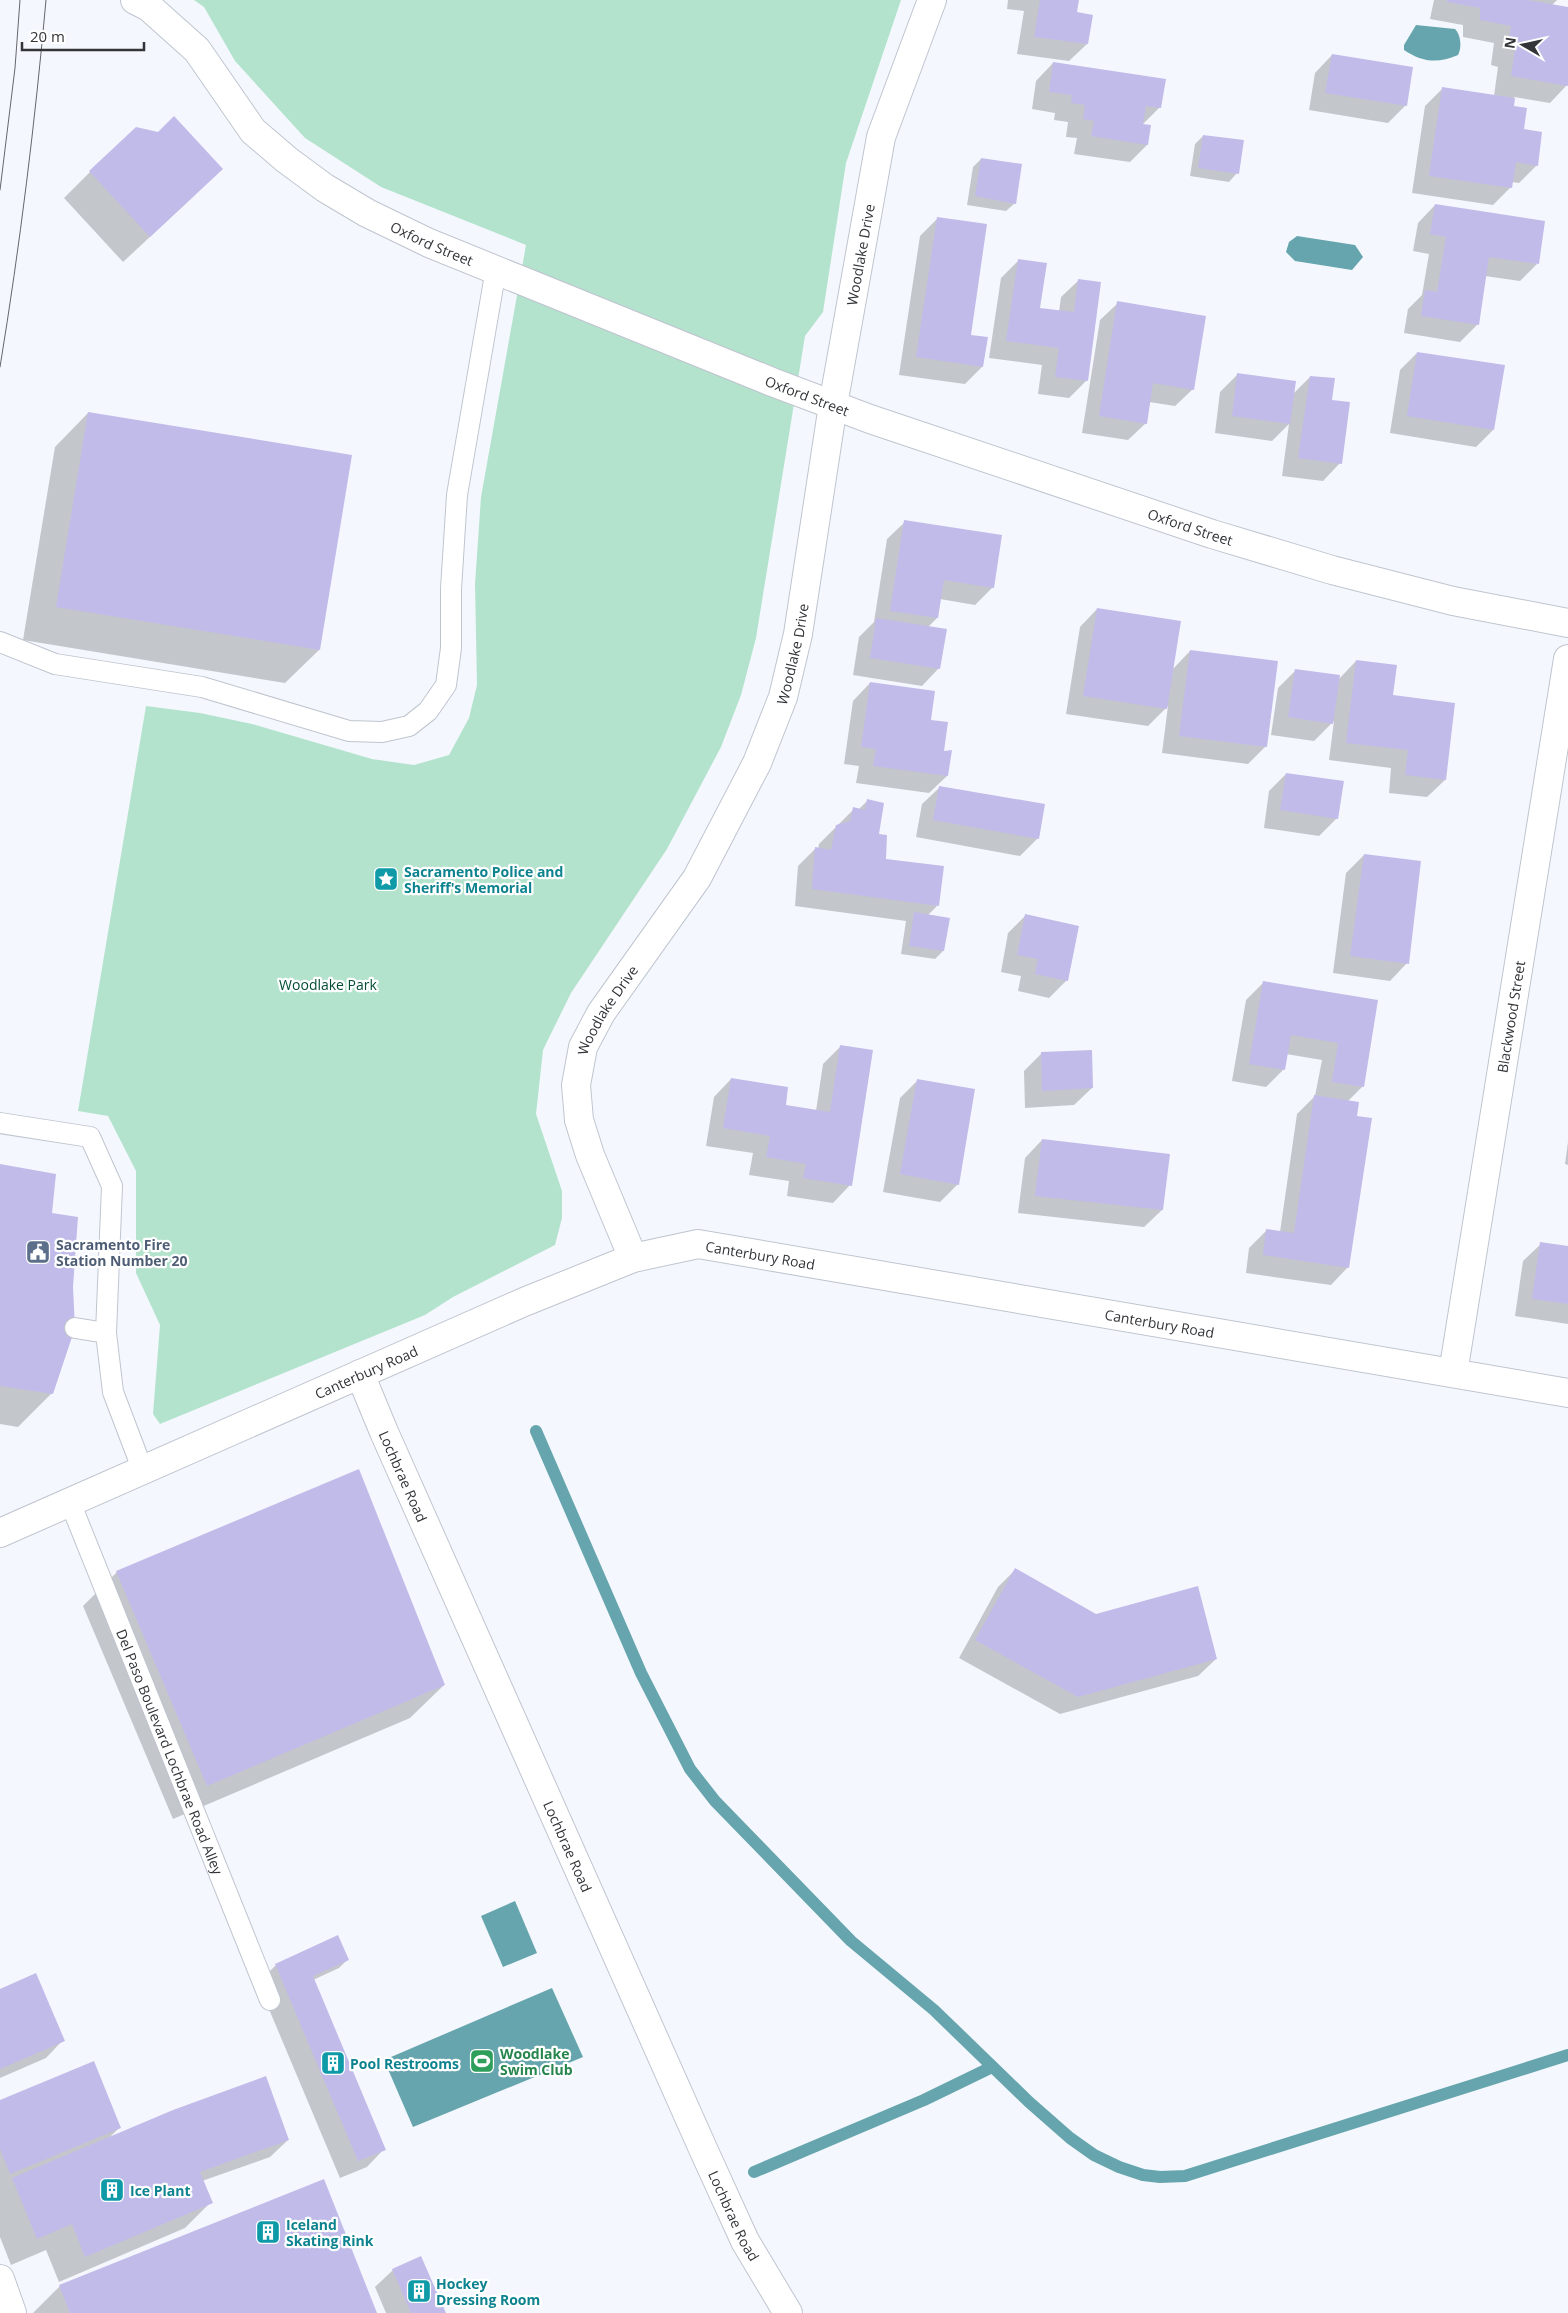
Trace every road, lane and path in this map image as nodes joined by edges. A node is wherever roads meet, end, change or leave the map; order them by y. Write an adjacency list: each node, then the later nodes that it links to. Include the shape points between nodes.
1 (135, 0): 3 (street, Oxford Street, via 149,8 197,50 253,130 325,188 429,243)
2 (932, 0): 4 (street, Woodlake Drive, via 881,137)
3 (496, 269): 4 (street, Oxford Street); 6 (lane, via 457,495 451,648 446,685 428,711 409,726 382,732 349,731 202,687 55,664)
4 (833, 405): 5 (street, Oxford Street, via 1212,534 1332,570 1453,601); 9 (street, Woodlake Drive, via 798,634 784,697 757,763 697,878 601,1013 583,1047 576,1085 579,1120 590,1155)
5 (1568, 623)
6 (0, 642)
7 (1568, 659): 12 (street, Blackwood Street)
8 (0, 1123): 11 (lane, via 90,1138 112,1186)
9 (633, 1258): 12 (street, Canterbury Road, via 698,1244); 13 (street, Canterbury Road)
10 (75, 1328): 11 (lane)
11 (106, 1333): 15 (lane, via 113,1392)
12 (1453, 1373): 14 (street, Canterbury Road)
13 (360, 1374): 15 (street, Canterbury Road); 21 (street, Lochbrae Road, via 745,2241)
14 (1568, 1393)
15 (143, 1471): 16 (street, Canterbury Road)
16 (70, 1502): 17 (street, Canterbury Road); 18 (lane, Del Paso Boulevard Lochbrae Road Alley)
17 (0, 1533)
18 (270, 2000)
19 (0, 2279): 20 (street)
20 (12, 2313)
21 (788, 2313)

